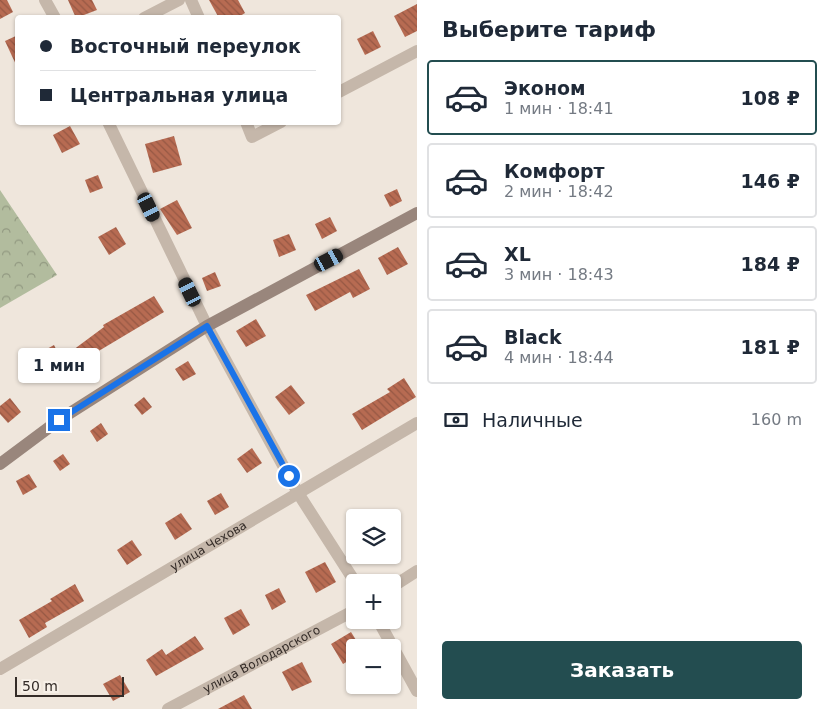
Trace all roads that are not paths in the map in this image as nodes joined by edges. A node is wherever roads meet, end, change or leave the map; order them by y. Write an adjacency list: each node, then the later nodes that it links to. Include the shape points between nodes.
1 (45, 0): 4 (street)
2 (179, 0): 5 (street)
3 (191, 0): 6 (street)
4 (53, 15)
5 (150, 15)
6 (198, 15)
7 (417, 51): 8 (street)
8 (341, 91)
9 (109, 125): 13 (street)
10 (247, 125): 11 (street, via 252,137)
11 (275, 125)
12 (417, 213): 13 (main road)
13 (207, 326): 15 (main road, via 59,420); 16 (street)
14 (417, 423): 16 (street, улица Чехова)
15 (0, 464)
16 (298, 493): 18 (street); 22 (street, улица Чехова)
17 (417, 571): 19 (street)
18 (350, 574)
19 (401, 581)
20 (346, 615): 24 (street, улица Володарского)
21 (383, 629): 23 (street)
22 (0, 670)
23 (417, 691)
24 (168, 709)

